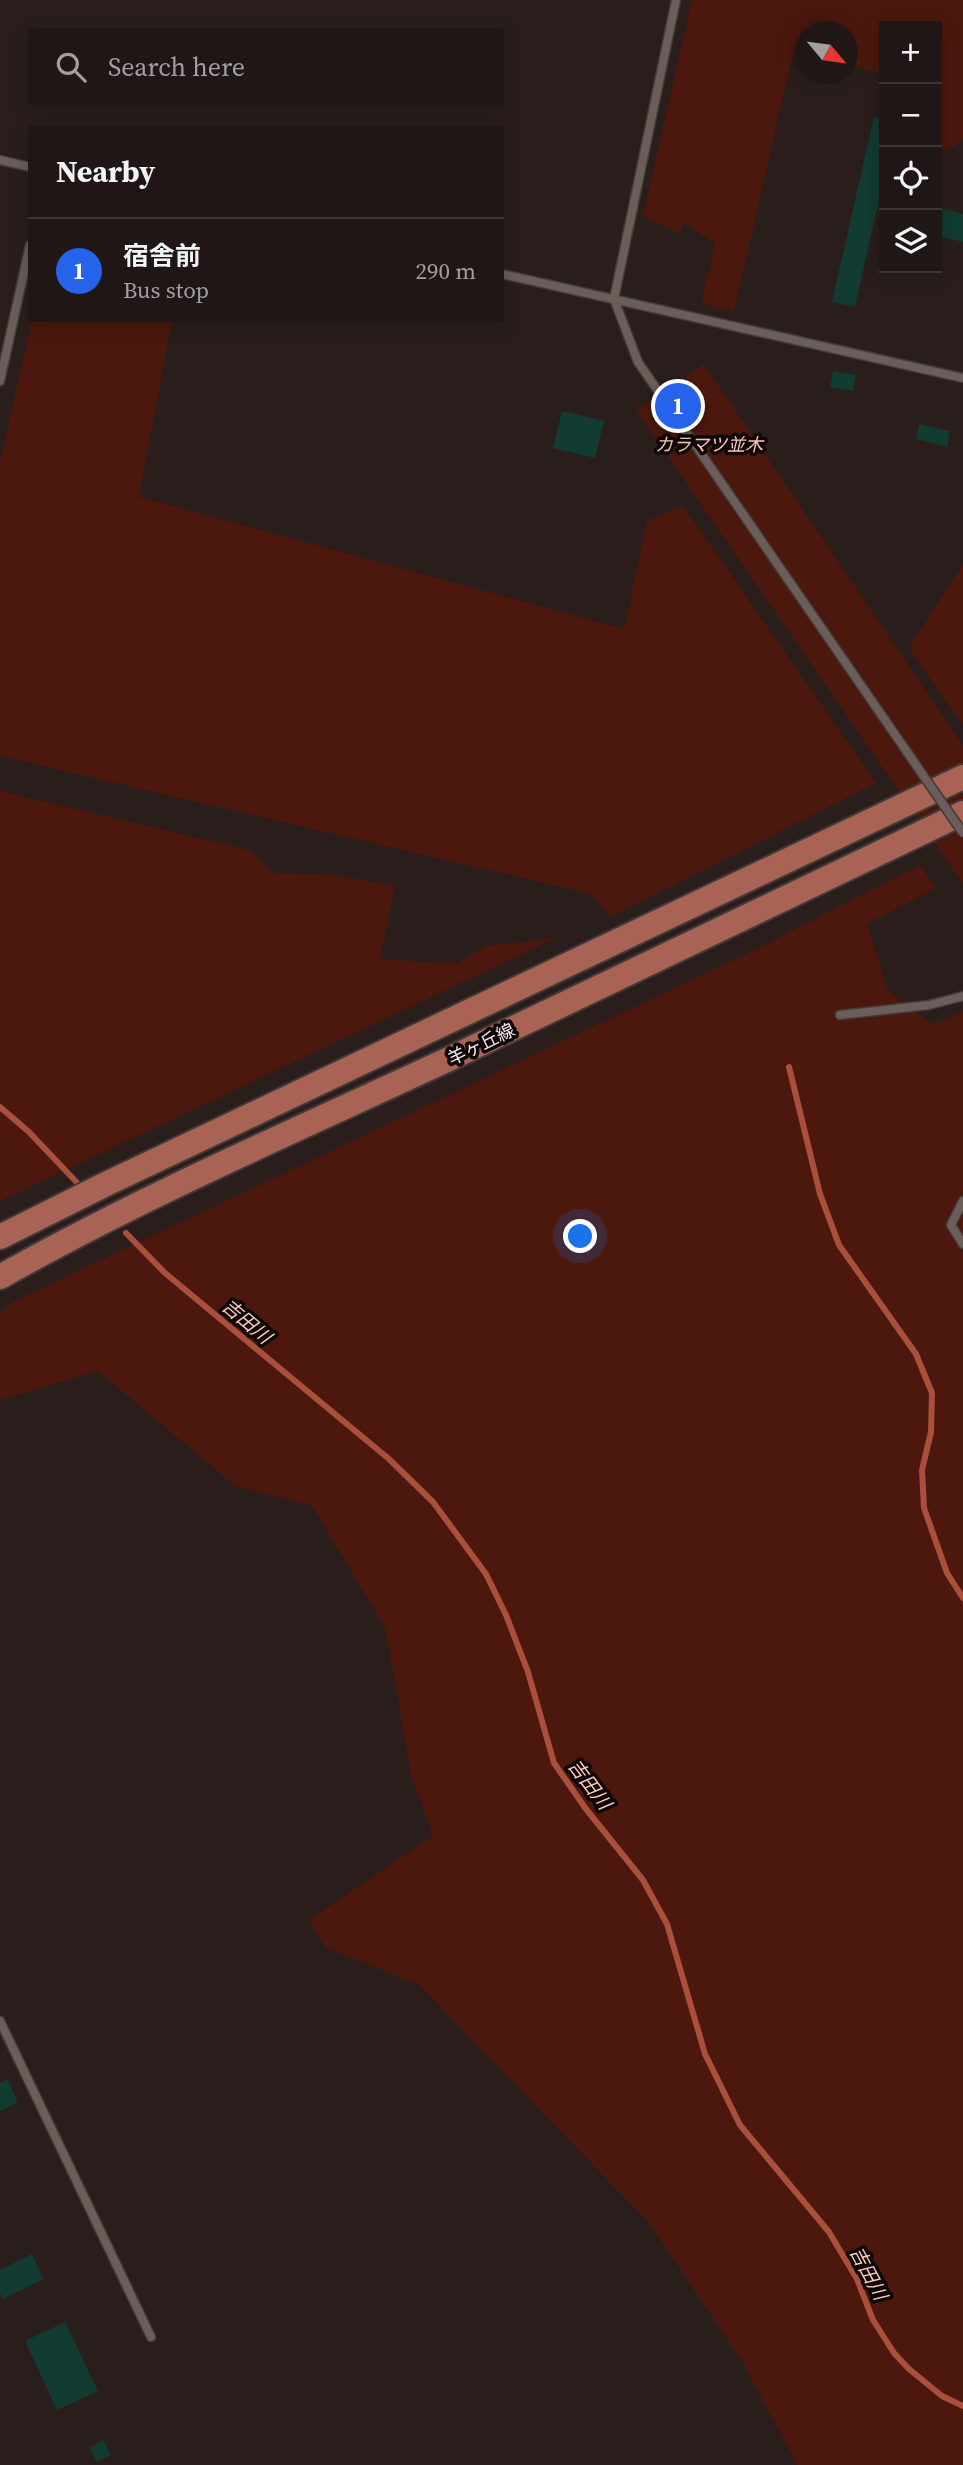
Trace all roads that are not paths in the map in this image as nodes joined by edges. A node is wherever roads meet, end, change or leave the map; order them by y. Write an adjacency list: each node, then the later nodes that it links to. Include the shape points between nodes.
1 (676, 0): 6 (lane)
2 (0, 160): 3 (lane)
3 (28, 167)
4 (28, 254): 8 (lane)
5 (504, 274): 6 (lane)
6 (614, 299): 7 (lane); 11 (lane, bridge, via 638,362)
7 (963, 378)
8 (0, 381)
9 (963, 776): 15 (main road, 羊ヶ丘線)
10 (963, 813): 17 (main road, 羊ヶ丘線, via 274,1139)
11 (963, 833)
12 (963, 996): 13 (lane)
13 (840, 1015)
14 (963, 1201): 16 (lane, via 951,1225)
15 (0, 1237)
16 (963, 1244)
17 (0, 1277)
18 (0, 2021): 19 (lane)
19 (151, 2337)

